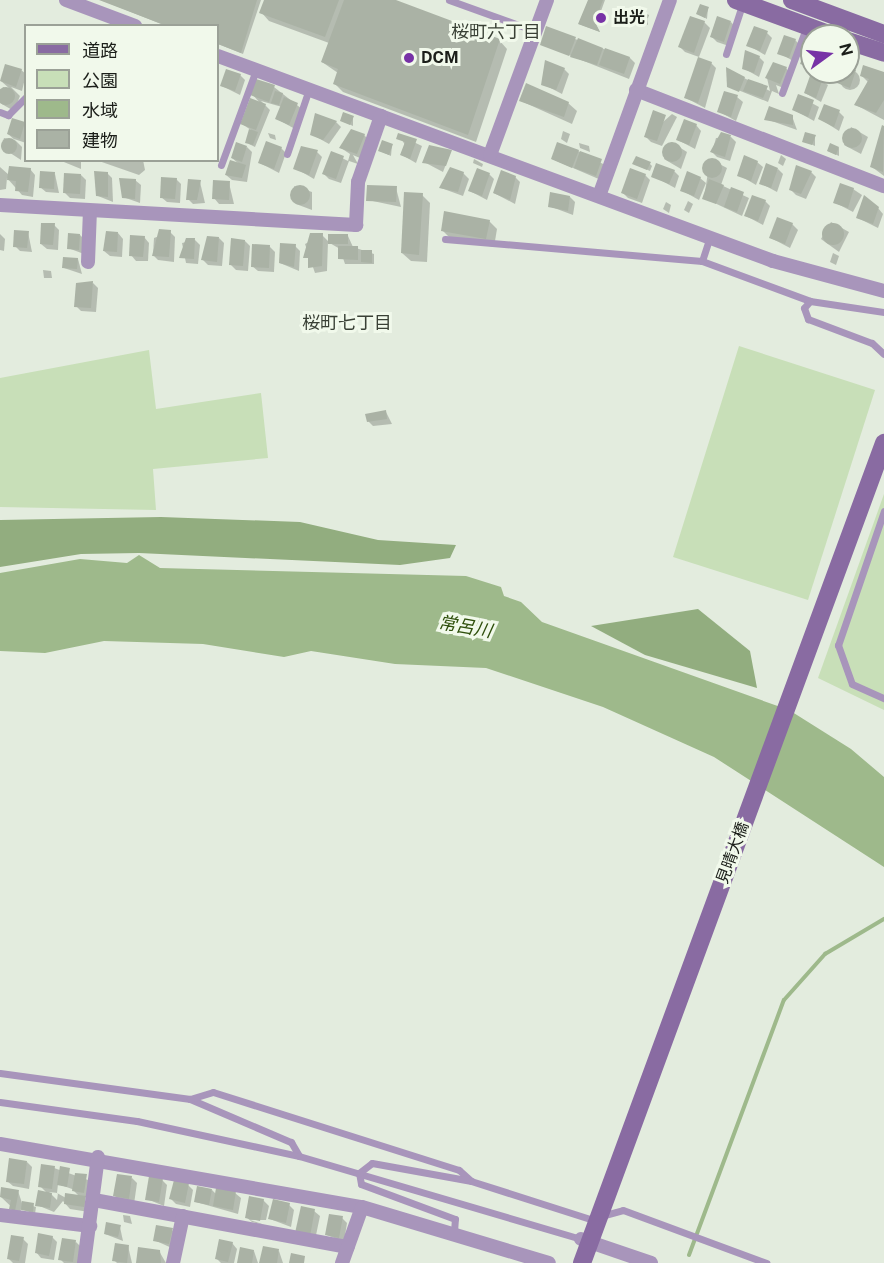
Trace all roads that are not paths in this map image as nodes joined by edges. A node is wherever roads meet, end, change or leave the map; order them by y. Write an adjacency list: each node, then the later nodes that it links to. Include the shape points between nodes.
1 (66, 0): 7 (street)
2 (449, 0): 10 (lane)
3 (547, 0): 10 (street)
4 (670, 0): 19 (street)
5 (792, 0): 11 (main road)
6 (739, 2): 9 (main road); 15 (lane)
7 (83, 3): 8 (street)
8 (130, 24)
9 (800, 24)
10 (536, 31): 25 (street)
11 (884, 34)
12 (800, 45): 20 (lane)
13 (860, 45): 14 (main road)
14 (884, 53)
15 (726, 54)
16 (219, 56): 17 (street)
17 (256, 70): 18 (street); 26 (lane)
18 (309, 89): 23 (street); 24 (lane)
19 (636, 90): 27 (street); 28 (street)
20 (782, 93)
21 (24, 99): 22 (lane, via 8,115)
22 (0, 112)
23 (381, 116): 25 (street); 30 (street, via 358,182 356,225)
24 (287, 154)
25 (490, 155): 28 (street)
26 (221, 165)
27 (884, 186)
28 (599, 196): 31 (street)
29 (0, 205): 30 (street)
30 (90, 211): 34 (street)
31 (710, 236): 33 (lane); 35 (street, via 773,261)
32 (445, 239): 33 (lane)
33 (702, 261): 36 (lane)
34 (88, 262)
35 (884, 291)
36 (810, 301): 37 (lane); 38 (lane, via 804,308 808,319 872,343)
37 (884, 312)
38 (884, 354)
39 (884, 443): 62 (main road, 見晴大橋, bridge)
40 (884, 511): 41 (lane, via 838,645 852,684)
41 (884, 698)
42 (0, 1073): 43 (lane)
43 (190, 1099): 46 (lane, via 291,1142); 49 (lane, via 213,1092 459,1170)
44 (0, 1102): 46 (lane, via 137,1121)
45 (0, 1144): 47 (street)
46 (299, 1156): 48 (lane)
47 (98, 1157): 50 (street); 51 (street)
48 (359, 1173): 49 (lane, via 372,1163); 55 (lane, via 361,1184 455,1219); 56 (lane)
49 (471, 1181): 64 (lane, via 590,1219 623,1210 713,1248)
50 (94, 1200): 53 (street); 54 (street)
51 (362, 1207): 55 (street); 57 (street)
52 (0, 1215): 54 (street)
53 (183, 1216): 57 (street); 60 (street)
54 (90, 1226): 59 (street)
55 (454, 1232): 58 (street)
56 (581, 1239): 63 (street)
57 (348, 1247): 61 (street)
58 (543, 1262)
59 (84, 1263)
60 (173, 1263)
61 (342, 1263)
62 (582, 1263)
63 (651, 1263)
64 (766, 1263)

